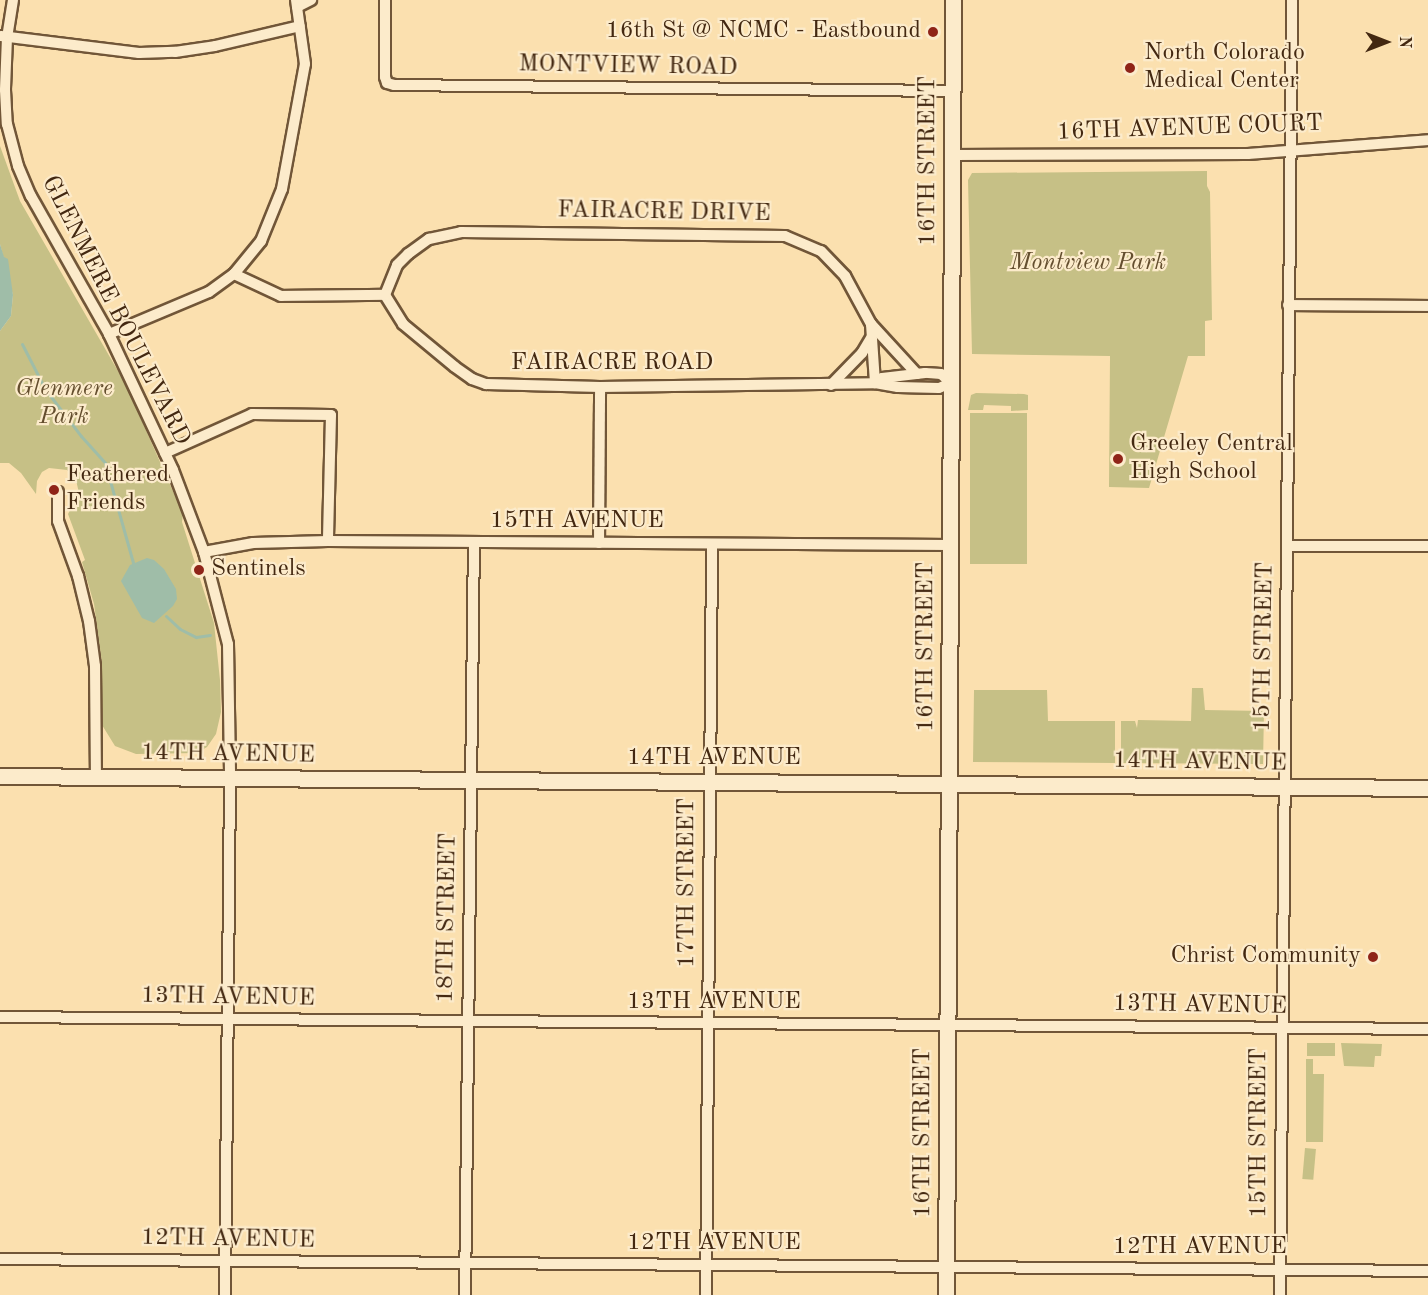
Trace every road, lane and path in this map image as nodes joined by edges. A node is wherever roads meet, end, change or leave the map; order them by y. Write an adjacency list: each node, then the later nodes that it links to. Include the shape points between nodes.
1 (13, 0): 8 (street, GLENMERE BOULEVARD)
2 (311, 0): 6 (street)
3 (385, 0): 9 (street, MONTVIEW ROAD, via 385,77 387,83 394,85)
4 (953, 0): 9 (street, 16TH STREET)
5 (1292, 0): 11 (street, 15TH STREET)
6 (297, 3): 7 (street)
7 (300, 26): 8 (street, via 175,52 140,53); 13 (street, via 304,77 282,189 261,241)
8 (3, 36): 18 (street, GLENMERE BOULEVARD, via 7,124 18,166)
9 (952, 91): 12 (street, 16TH STREET)
10 (1428, 140): 11 (street, 16TH AVENUE COURT)
11 (1289, 152): 12 (street, 16TH AVENUE COURT); 15 (street, 15TH STREET)
12 (952, 155): 22 (street, 16TH STREET)
13 (234, 274): 14 (street, via 281,296); 18 (street, via 209,292)
14 (385, 295): 17 (street, FAIRACRE DRIVE, via 397,265 408,254 429,239 461,231 764,234 785,236 820,251 845,276); 24 (street, FAIRACRE ROAD, via 403,324 472,379 514,386)
15 (1288, 305): 16 (street); 32 (street, 15TH STREET)
16 (1428, 306)
17 (870, 324): 19 (street, FAIRACRE DRIVE); 20 (street)
18 (109, 334): 25 (street, GLENMERE BOULEVARD)
19 (872, 337): 21 (street, FAIRACRE DRIVE); 23 (street)
20 (917, 374): 21 (street, FAIRACRE ROAD, via 882,378); 22 (street, FAIRACRE ROAD, via 941,374)
21 (875, 383): 22 (street, FAIRACRE ROAD, via 939,388); 23 (street, FAIRACRE ROAD)
22 (951, 383): 31 (street, 16TH STREET)
23 (831, 385): 24 (street, FAIRACRE ROAD)
24 (600, 387): 29 (street)
25 (165, 453): 27 (street, via 252,414 330,415); 34 (street, GLENMERE BOULEVARD)
26 (58, 492): 36 (street, via 58,521 89,621 95,666)
27 (328, 541): 28 (street, 15TH AVENUE); 34 (street, 15TH AVENUE, via 253,543)
28 (474, 542): 29 (street, 15TH AVENUE); 38 (street, 18TH STREET)
29 (599, 543): 30 (street, 15TH AVENUE)
30 (712, 544): 31 (street, 15TH AVENUE); 39 (street, 17TH STREET)
31 (950, 545): 40 (street, 16TH STREET)
32 (1287, 546): 33 (street); 41 (street, 15TH STREET)
33 (1428, 546)
34 (204, 552): 37 (street, GLENMERE BOULEVARD, via 228,644)
35 (0, 776): 36 (street, 14TH AVENUE)
36 (96, 776): 37 (street, 14TH AVENUE)
37 (230, 778): 38 (street, 14TH AVENUE); 44 (street, GLENMERE BOULEVARD)
38 (471, 780): 39 (street, 14TH AVENUE); 45 (street, 18TH STREET)
39 (710, 782): 40 (street, 14TH AVENUE); 46 (street, 17TH STREET)
40 (949, 783): 41 (street, 14TH AVENUE); 47 (street, 16TH STREET)
41 (1285, 787): 42 (street, 14TH AVENUE); 48 (street, 15TH STREET)
42 (1428, 788)
43 (0, 1017): 44 (street, 13TH AVENUE)
44 (227, 1018): 45 (street, 13TH AVENUE); 51 (street, GLENMERE BOULEVARD)
45 (468, 1022): 46 (street, 13TH AVENUE); 52 (street, 18TH STREET)
46 (708, 1024): 47 (street, 13TH AVENUE); 53 (street, 17TH STREET)
47 (947, 1025): 48 (street, 13TH AVENUE); 54 (street, 16TH STREET)
48 (1282, 1028): 49 (street, 13TH AVENUE); 55 (street, 15TH STREET)
49 (1428, 1029)
50 (0, 1259): 51 (street, 12TH AVENUE)
51 (225, 1260): 52 (street, 12TH AVENUE); 57 (street, GLENMERE BOULEVARD)
52 (466, 1263): 53 (street, 12TH AVENUE); 58 (street, 18TH STREET)
53 (706, 1265): 54 (street, 12TH AVENUE); 59 (street, 17TH STREET)
54 (946, 1267): 55 (street, 12TH AVENUE); 60 (street, 16TH STREET)
55 (1280, 1269): 56 (street, 12TH AVENUE); 61 (street, 15TH STREET)
56 (1428, 1271)
57 (225, 1295)
58 (465, 1295)
59 (706, 1295)
60 (946, 1295)
61 (1280, 1295)

